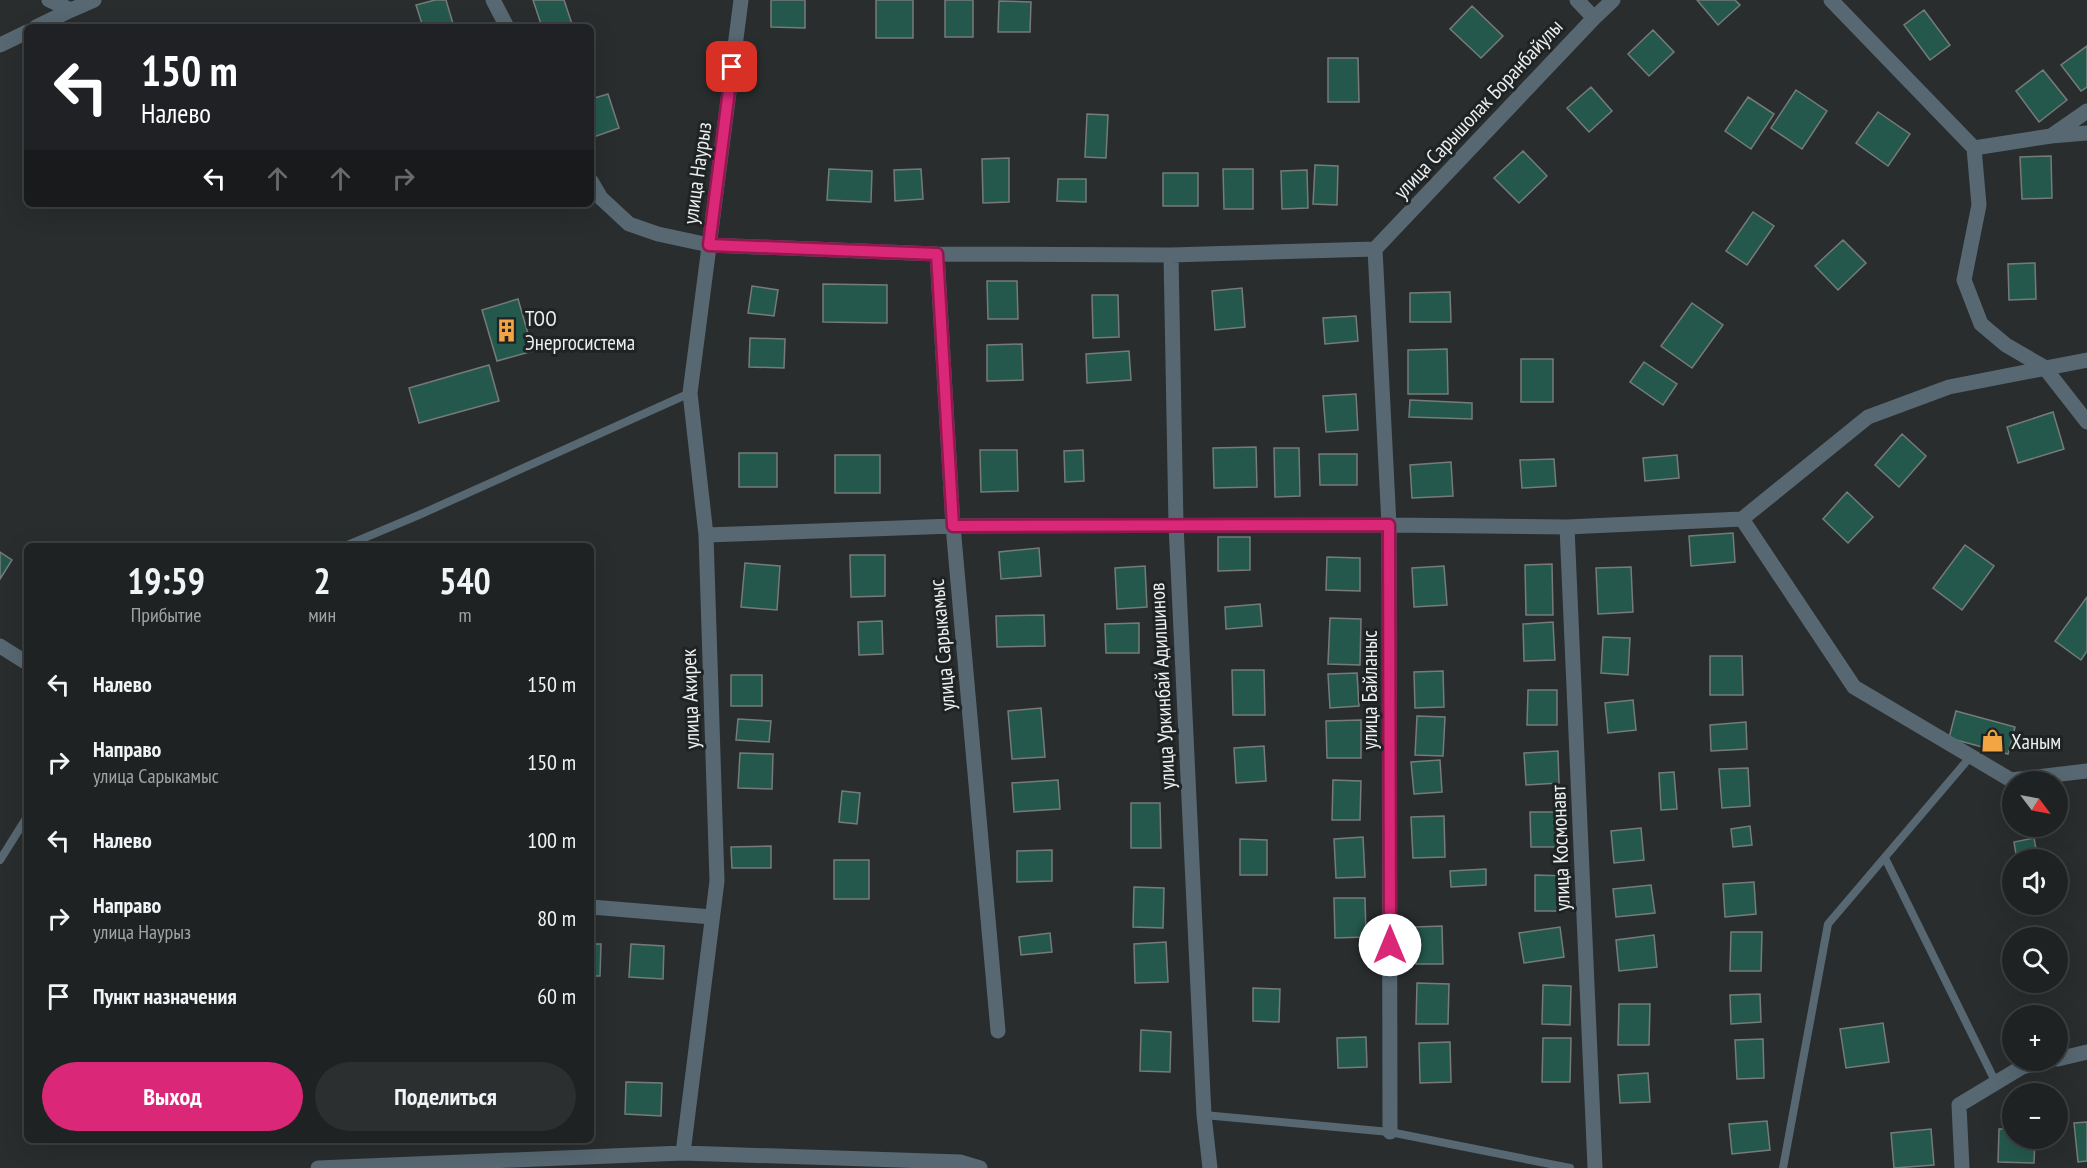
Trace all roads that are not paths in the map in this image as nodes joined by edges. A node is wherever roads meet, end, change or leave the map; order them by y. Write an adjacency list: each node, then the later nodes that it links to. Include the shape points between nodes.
1 (50, 0): 8 (street)
2 (94, 0): 8 (street)
3 (493, 0): 11 (street)
4 (741, 0): 19 (street, улица Наурыз)
5 (1577, 0): 9 (street)
6 (1613, 0): 9 (street, улица Сарышолак Боранбайулы)
7 (1831, 0): 17 (street)
8 (71, 10): 10 (street)
9 (1594, 18): 20 (street, улица Сарышолак Боранбайулы)
10 (42, 24)
11 (505, 24)
12 (24, 33): 13 (street)
13 (0, 45)
14 (2087, 111): 16 (street)
15 (2087, 133): 16 (street)
16 (2051, 136): 17 (street)
17 (1974, 148): 24 (street, via 1979,205 1964,280 1980,324)
18 (594, 186): 19 (street, via 629,224)
19 (709, 245): 21 (street); 25 (street, улица Акирек)
20 (1376, 249): 22 (street); 29 (street, улица Байланыс)
21 (937, 254): 22 (street); 30 (street, улица Сарыкамыс)
22 (1171, 255): 28 (street, улица Уркинбай Адилшинов)
23 (2087, 360): 24 (street)
24 (2044, 367): 26 (street); 27 (street, via 1949,387 1869,417)
25 (690, 393): 32 (street, улица Акирек); 33 (lane)
26 (2087, 422)
27 (1743, 519): 31 (street); 36 (street, via 1854,687)
28 (1176, 525): 29 (street); 30 (street); 48 (street, улица Уркинбай Адилшинов)
29 (1389, 525): 31 (street); 49 (street, улица Байланыс)
30 (953, 526): 32 (street); 43 (street, улица Сарыкамыс)
31 (1568, 527): 55 (street, улица Космонавт)
32 (706, 535): 42 (street, улица Акирек, via 717,881)
33 (352, 543)
34 (0, 646): 35 (street)
35 (24, 661)
36 (1971, 756): 37 (street, via 2011,780); 39 (lane)
37 (2087, 771)
38 (24, 822): 40 (lane)
39 (1885, 858): 47 (lane); 56 (lane, via 1828,924)
40 (0, 860)
41 (594, 907): 42 (street)
42 (712, 917): 50 (street, улица Акирек)
43 (998, 1031)
44 (2087, 1052): 45 (street)
45 (2068, 1057)
46 (2016, 1071): 47 (street)
47 (1996, 1083): 57 (street, via 1959,1105)
48 (1204, 1114): 49 (lane); 53 (street, улица Уркинбай Адилшинов)
49 (1390, 1132): 54 (lane)
50 (683, 1153): 51 (street); 52 (street, via 960,1162)
51 (318, 1168)
52 (980, 1168)
53 (1210, 1168)
54 (1570, 1168)
55 (1595, 1168)
56 (1783, 1168)
57 (1962, 1168)

